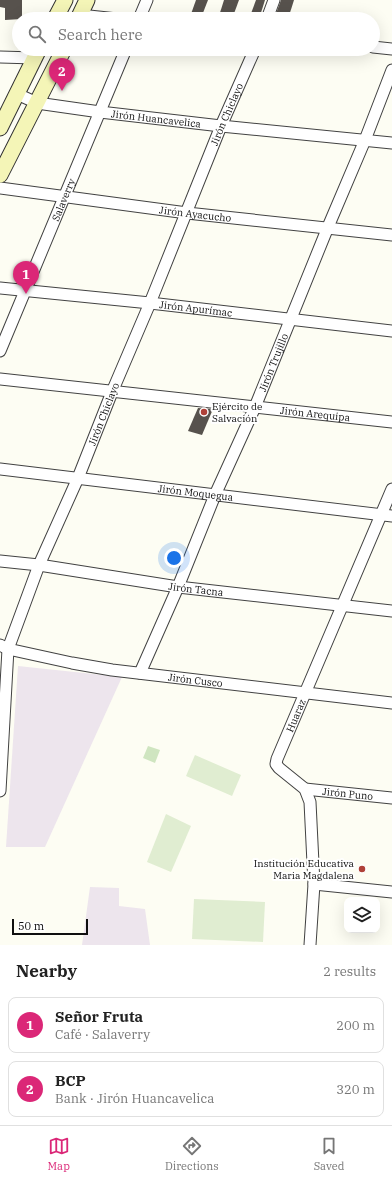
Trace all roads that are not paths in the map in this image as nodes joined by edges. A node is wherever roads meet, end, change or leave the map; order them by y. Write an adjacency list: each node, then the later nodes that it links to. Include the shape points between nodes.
1 (65, 0): 5 (main road)
2 (87, 0): 6 (main road)
3 (147, 0): 7 (street)
4 (274, 0): 8 (street)
5 (59, 12)
6 (81, 12)
7 (142, 12)
8 (270, 12)
9 (380, 48): 10 (street)
10 (392, 49)
11 (12, 56): 16 (street)
12 (36, 56): 18 (main road)
13 (60, 56): 19 (main road)
14 (123, 56): 20 (street, Salaverry)
15 (252, 56): 21 (street, Jirón Chiclayo)
16 (0, 57)
17 (392, 70): 23 (street, Jirón Trujillo)
18 (17, 94): 19 (street, Jirón Huancavelica); 22 (main road)
19 (37, 103): 20 (street, Jirón Huancavelica); 25 (main road)
20 (100, 112): 21 (street, Jirón Huancavelica); 27 (street, Salaverry)
21 (221, 126): 23 (street, Jirón Huancavelica); 28 (street, Jirón Chiclayo)
22 (0, 128)
23 (365, 140): 24 (street, Jirón Huancavelica); 29 (street, Jirón Trujillo)
24 (392, 143)
25 (0, 175)
26 (0, 188): 27 (street, Jirón Ayacucho)
27 (65, 197): 28 (street, Jirón Ayacucho); 32 (street, Salaverry)
28 (187, 213): 29 (street, Jirón Ayacucho); 33 (street, Jirón Chiclayo)
29 (328, 227): 30 (street, Jirón Ayacucho); 34 (street, Jirón Trujillo)
30 (392, 235)
31 (0, 288): 32 (street, Jirón Apurímac)
32 (24, 290): 33 (street, Jirón Apurímac); 36 (street, Salaverry)
33 (150, 303): 34 (street, Jirón Apurímac); 38 (street, Jirón Chiclayo)
34 (291, 319): 35 (street, Jirón Apurímac); 39 (street, Jirón Trujillo)
35 (392, 331)
36 (0, 351)
37 (0, 379): 38 (street, Jirón Arequipa)
38 (112, 392): 39 (street, Jirón Arequipa); 42 (street, Jirón Chiclayo)
39 (255, 407): 40 (street, Jirón Arequipa); 44 (street, Jirón Trujillo)
40 (392, 422)
41 (0, 469): 42 (street, Jirón Moquegua)
42 (78, 478): 44 (street, Jirón Moquegua); 47 (street, Jirón Chiclayo)
43 (392, 489): 45 (street, Huaraz)
44 (215, 495): 45 (street, Jirón Moquegua); 48 (street, Jirón Trujillo)
45 (386, 515): 49 (street, Huaraz)
46 (0, 561): 47 (street, Jirón Tacna)
47 (39, 565): 48 (street, Jirón Tacna); 51 (street, Jirón Chiclayo)
48 (178, 587): 49 (street, Jirón Tacna); 52 (street, Jirón Trujillo)
49 (341, 606): 50 (street, Jirón Tacna); 53 (street, Huaraz)
50 (392, 611)
51 (4, 647): 52 (street, Jirón Cusco, via 72,663); 55 (street, Jirón Chiclayo)
52 (140, 673): 53 (street, Jirón Cusco)
53 (305, 693): 54 (street, Jirón Cusco); 56 (street, Huaraz, via 276,764)
54 (392, 703)
55 (2, 731): 57 (street, Jirón Chiclayo)
56 (304, 789): 58 (street, Jirón Puno); 59 (street, via 310,802)
57 (0, 791)
58 (392, 798)
59 (314, 884): 60 (street); 61 (street)
60 (392, 892)
61 (310, 945)

